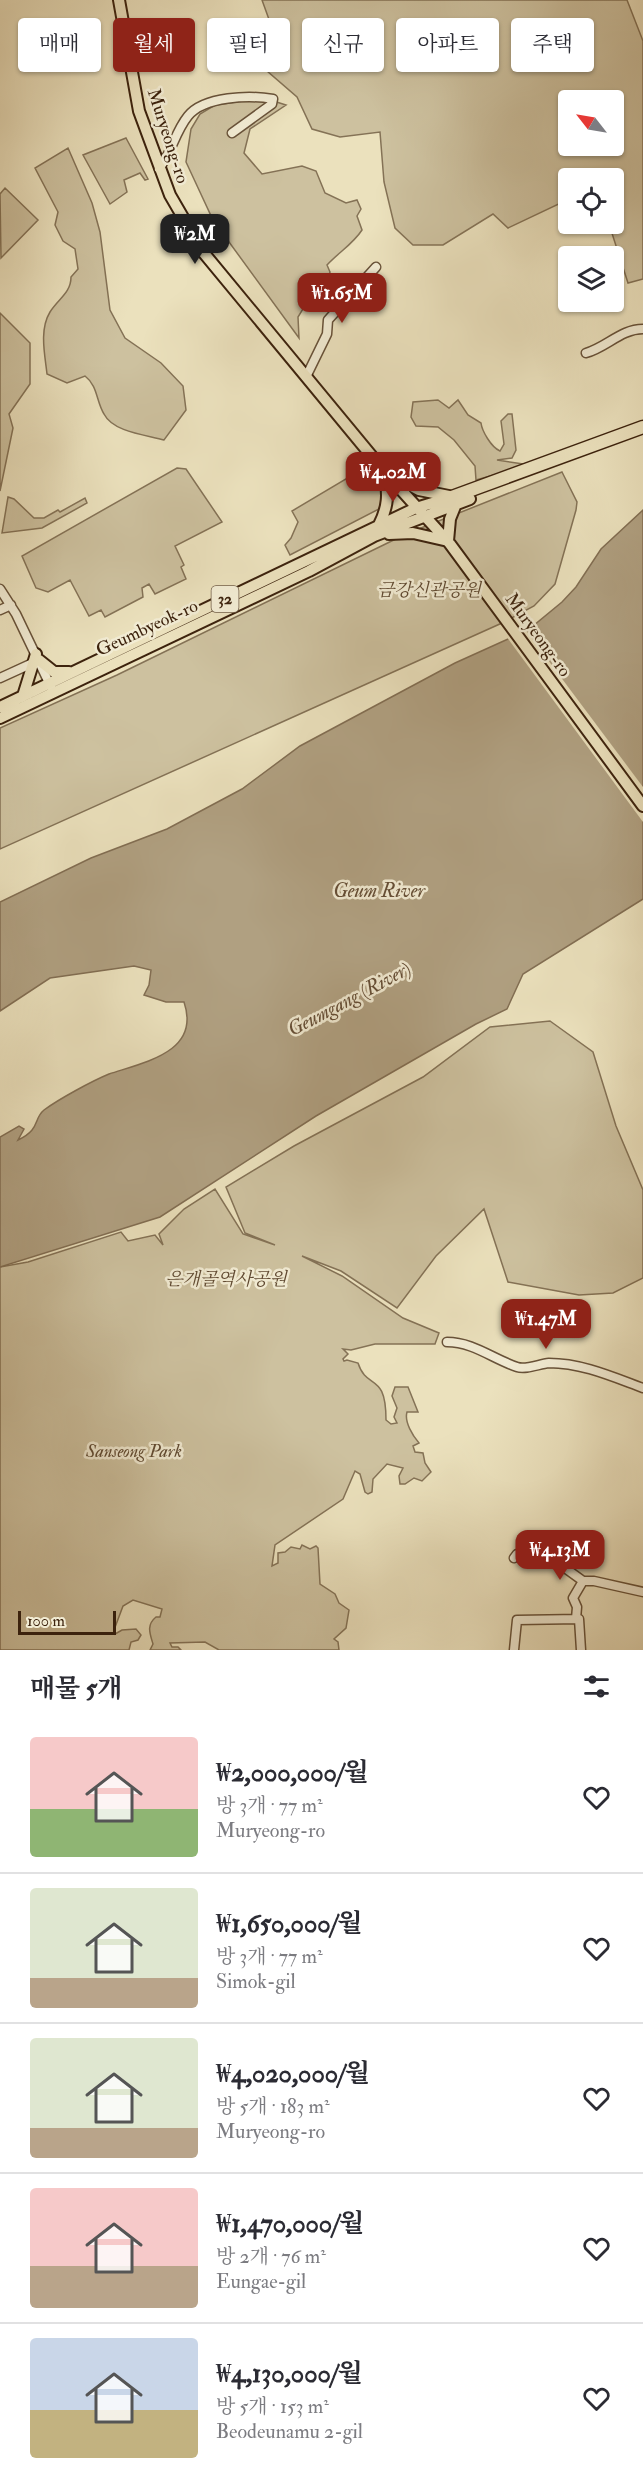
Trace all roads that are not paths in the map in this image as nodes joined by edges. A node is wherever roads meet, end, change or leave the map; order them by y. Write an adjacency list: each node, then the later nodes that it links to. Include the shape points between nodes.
1 (119, 0): 3 (main road, Muryeong-ro, via 139,111)
2 (232, 134): 3 (street, via 273,104 273,99 247,98 207,103 198,108 179,130 171,153)
3 (159, 169): 7 (main road, Muryeong-ro, via 203,252)
4 (376, 267): 7 (street, via 328,320 327,334)
5 (643, 329): 6 (street, via 631,329 602,348)
6 (586, 353)
7 (306, 377): 10 (main road, Muryeong-ro)
8 (643, 427): 12 (highway, Geumbyeok-ro / 32)
9 (643, 436): 11 (highway, Geumbyeok-ro / 32)
10 (384, 471): 12 (main road, via 419,490); 13 (main road, Muryeong-ro); 14 (main road, via 387,505)
11 (470, 499): 12 (main road, Geumbyeok-ro / 32)
12 (454, 500): 13 (main road, Geumbyeok-ro / 32); 15 (main road)
13 (419, 512): 14 (main road, Geumbyeok-ro / 32); 15 (main road, Muryeong-ro)
14 (376, 530): 15 (main road, via 413,533); 20 (main road, Geumbyeok-ro / 32); 22 (main road, Geumbyeok-ro / 32, via 289,581)
15 (449, 543): 26 (main road, Muryeong-ro)
16 (0, 589): 17 (street)
17 (11, 605): 18 (street); 19 (street)
18 (0, 610)
19 (36, 659): 20 (main road, via 54,672); 21 (street); 22 (street); 23 (main road)
20 (78, 670): 22 (main road, Geumbyeok-ro / 32)
21 (0, 678)
22 (52, 688): 23 (main road, Geumbyeok-ro / 32); 25 (main road, Geumbyeok-ro / 32)
23 (23, 696): 24 (main road, Geumbyeok-ro / 32)
24 (0, 707)
25 (0, 718)
26 (643, 806)
27 (447, 1342): 28 (street, via 459,1342 519,1368 549,1363 601,1371)
28 (643, 1388)
29 (514, 1558): 30 (street, via 516,1554 547,1555)
30 (583, 1581): 31 (street); 32 (street, via 573,1598)
31 (643, 1592)
32 (576, 1619): 33 (street, via 517,1620); 34 (street)
33 (514, 1650)
34 (581, 1650)

